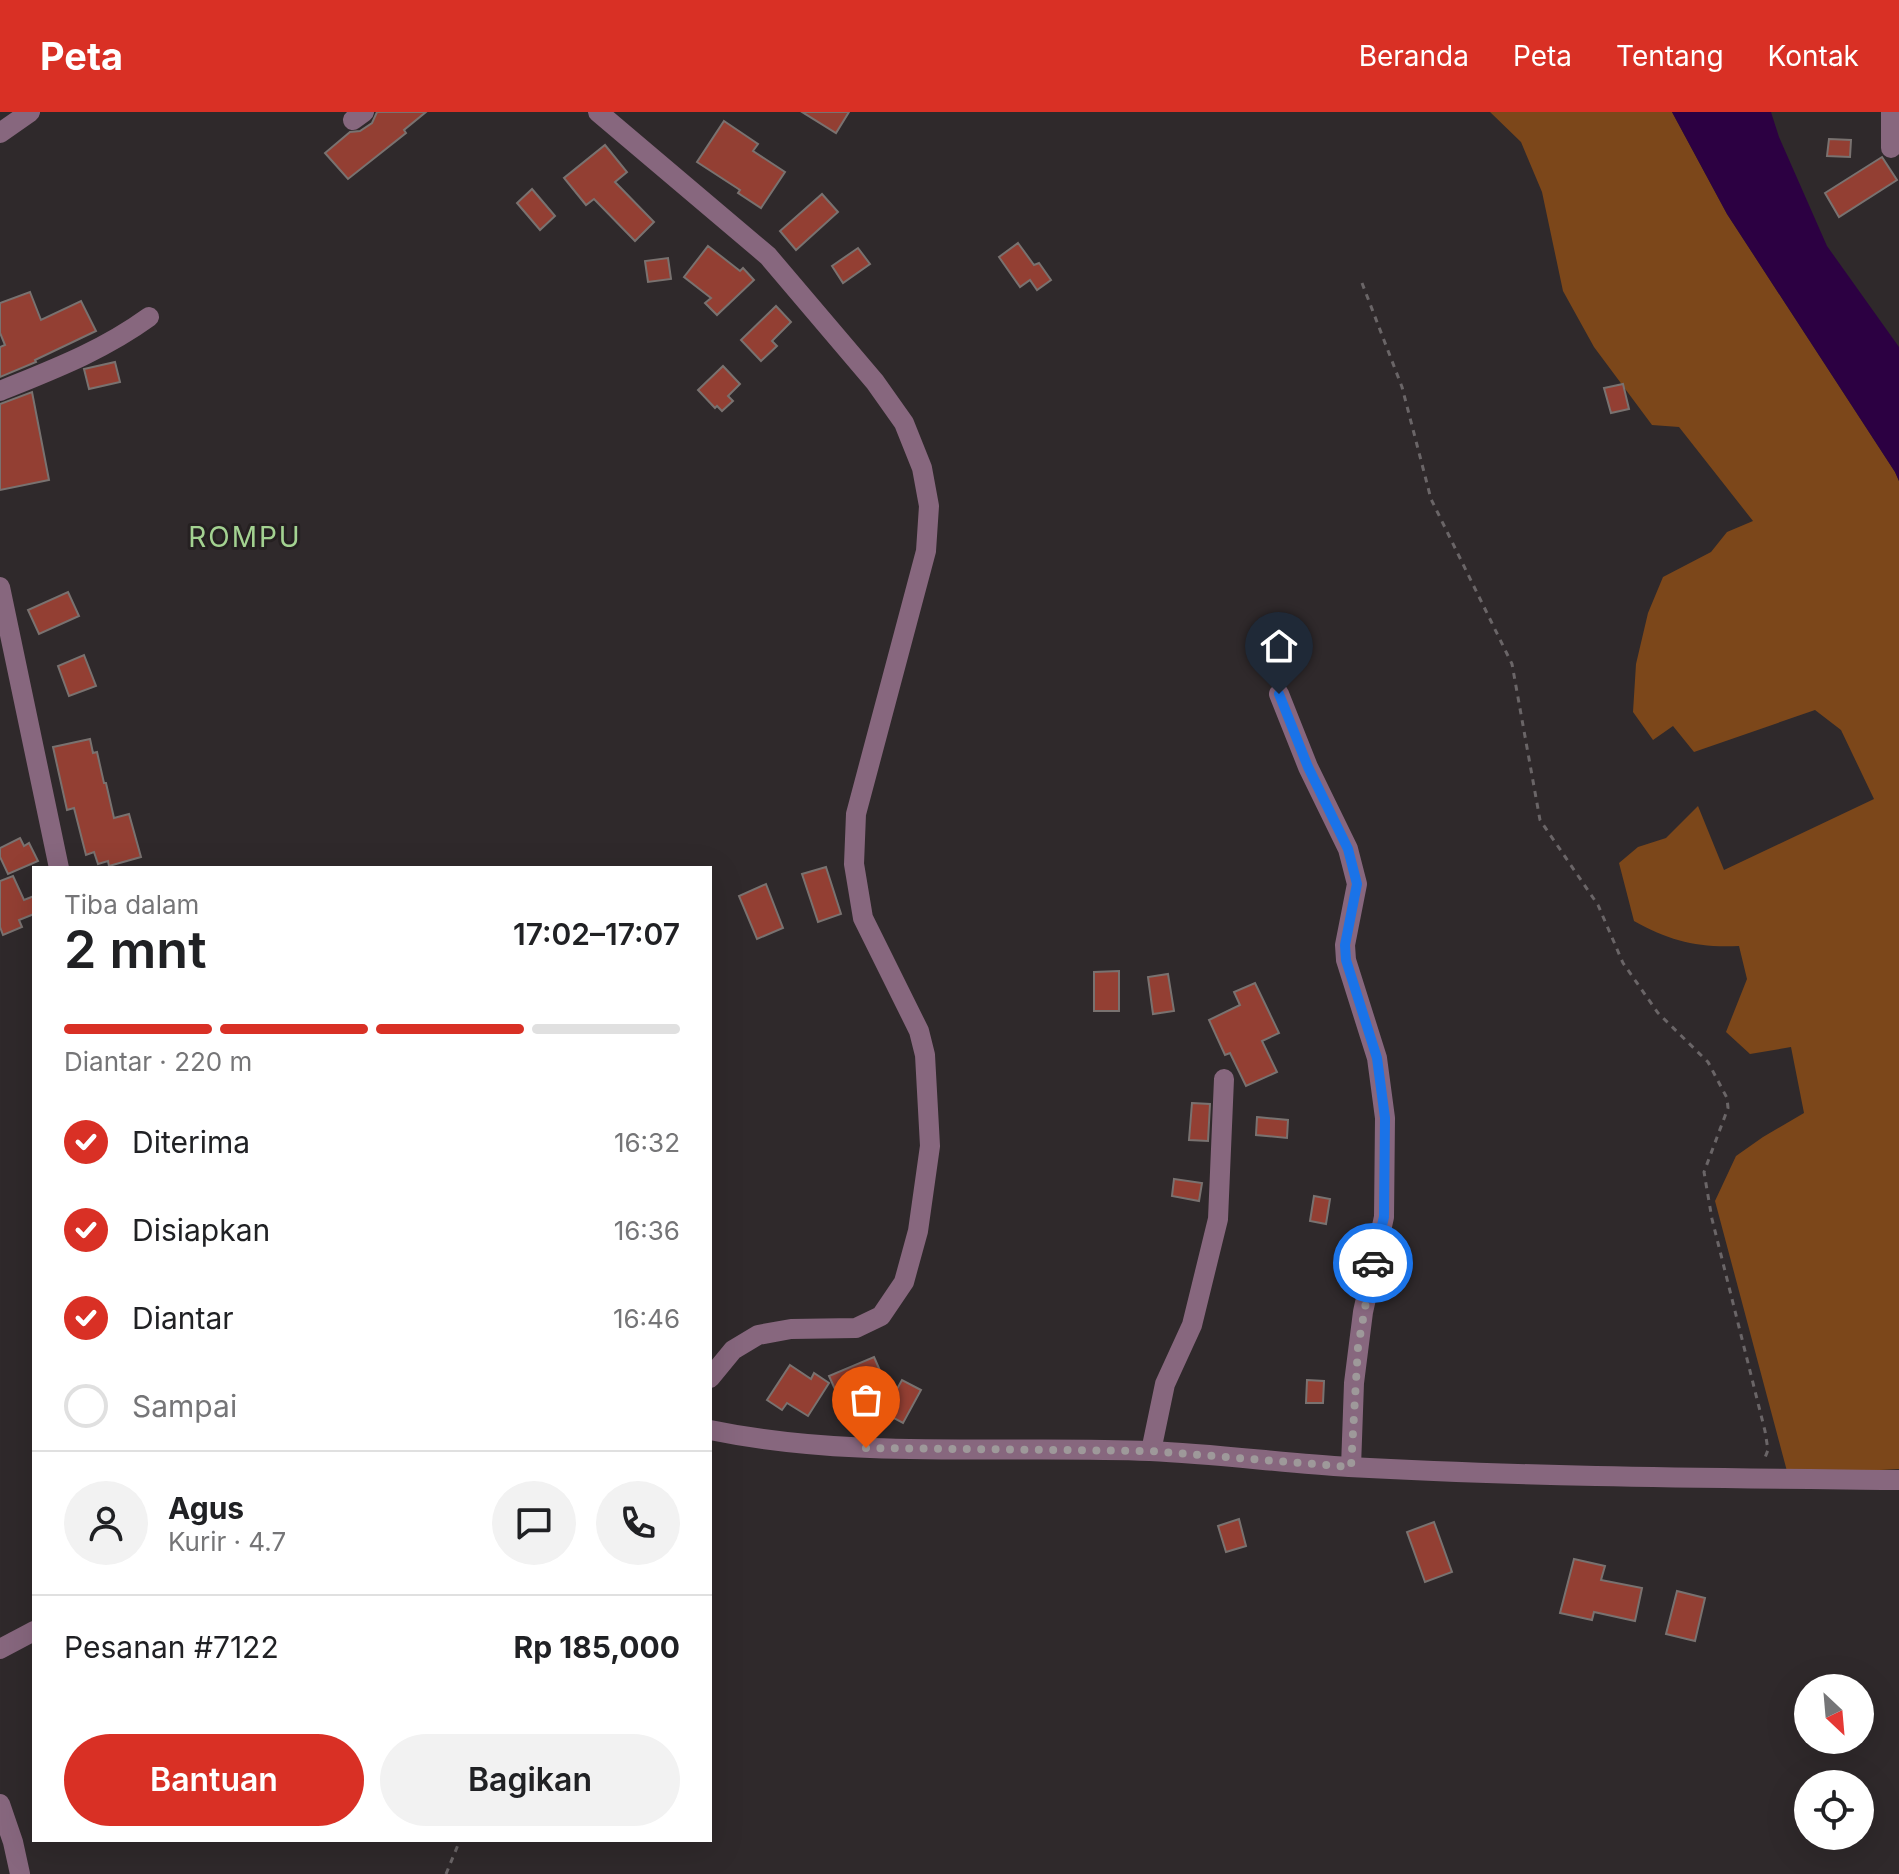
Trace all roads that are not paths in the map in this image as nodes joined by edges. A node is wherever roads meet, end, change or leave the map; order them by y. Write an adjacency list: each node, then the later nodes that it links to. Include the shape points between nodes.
1 (15, 112): 5 (street)
2 (30, 112): 6 (street)
3 (598, 112): 14 (street, via 768,256 875,382 904,423 922,468 929,506 926,551 856,814 854,864 863,918 919,1031 925,1055 930,1146 918,1231 904,1282 881,1316 856,1328 758,1335 733,1350)
4 (1891, 112): 7 (street)
5 (0, 123)
6 (0, 133)
7 (1891, 148)
8 (149, 317): 9 (street, via 78,360)
9 (0, 391)
10 (0, 587): 12 (street)
11 (1279, 694): 17 (street, via 1348,849 1357,884 1346,960 1377,1058 1385,1118 1384,1217 1359,1335)
12 (59, 866)
13 (1224, 1079): 16 (street, via 1218,1219 1192,1325 1165,1384)
14 (712, 1376)
15 (712, 1430): 16 (street, via 836,1447)
16 (1151, 1451): 17 (street)
17 (1351, 1467): 18 (street)
18 (1899, 1480)
19 (32, 1632): 20 (street)
20 (0, 1649)
21 (0, 1804): 22 (street)
22 (20, 1874)

